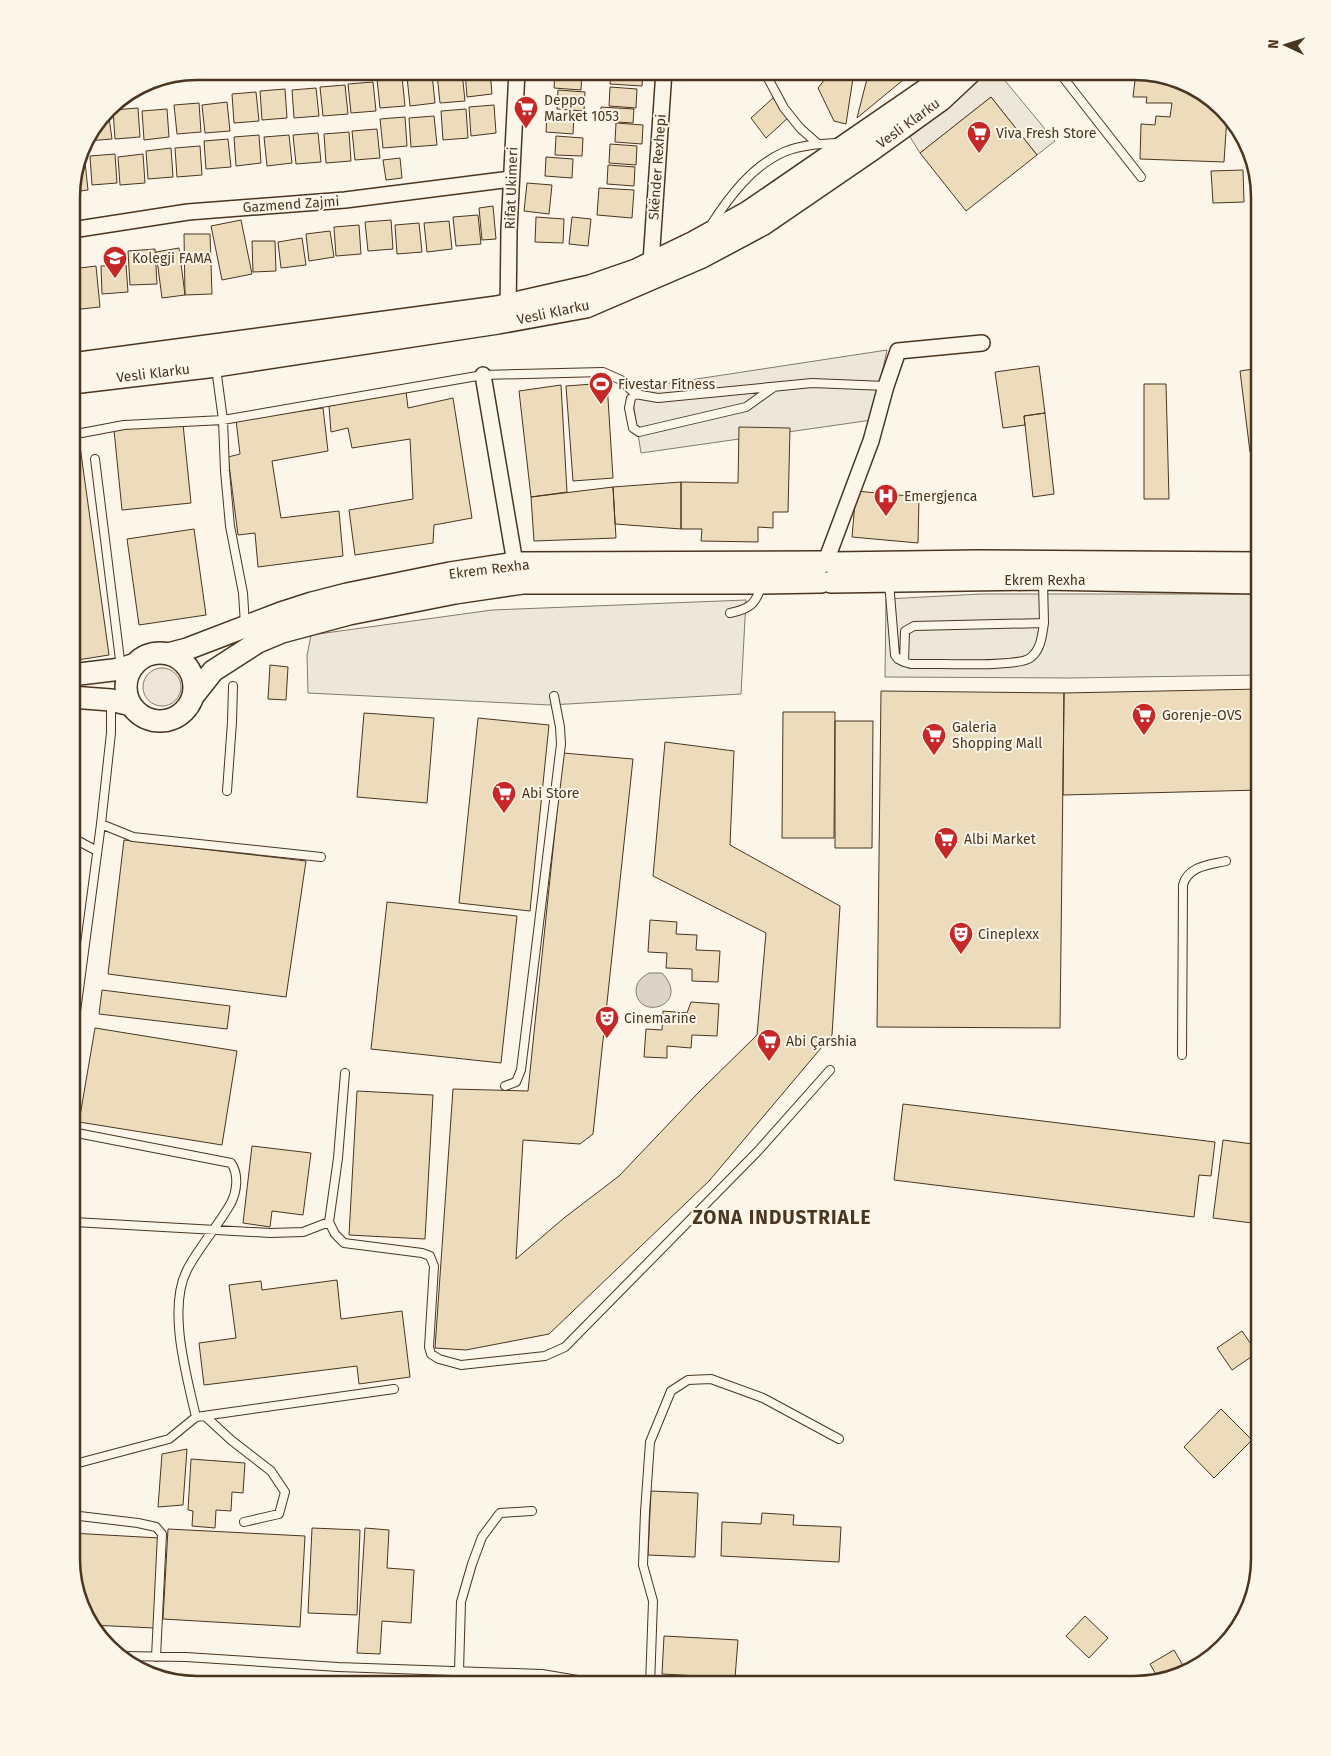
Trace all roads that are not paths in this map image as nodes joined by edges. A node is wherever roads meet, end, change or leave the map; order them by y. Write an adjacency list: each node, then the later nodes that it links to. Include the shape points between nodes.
1 (516, 80): 10 (street, Rifat Ukimeri)
2 (663, 80): 13 (street, Skënder Rexhepi)
3 (769, 80): 8 (lane, via 784,108)
4 (936, 80): 7 (street, Vesli Klarku)
5 (963, 80): 14 (street, Vesli Klarku, via 941,100 762,225 702,258 586,307)
6 (1064, 80): 9 (lane)
7 (852, 142): 8 (lane); 12 (street, Vesli Klarku, via 748,212)
8 (818, 144): 12 (lane, via 783,152 763,165 742,184)
9 (1140, 178)
10 (511, 179): 11 (street, Gazmend Zajmi, via 345,200 188,212); 14 (street, Rifat Ukimeri)
11 (80, 229)
12 (704, 236): 13 (street, Vesli Klarku)
13 (651, 262): 14 (street, Vesli Klarku)
14 (508, 313): 16 (street, Vesli Klarku, via 497,307); 17 (street, Vesli Klarku)
15 (982, 343): 21 (street, via 898,351)
16 (80, 363)
17 (216, 366): 19 (street, Vesli Klarku); 23 (lane)
18 (483, 375): 22 (lane, via 603,372 621,380); 23 (lane); 26 (street)
19 (80, 382)
20 (775, 386): 21 (lane, via 812,383); 22 (lane, via 658,398); 22 (lane, via 746,407 639,432 633,428 630,408)
21 (886, 386): 28 (street, via 871,441)
22 (635, 394)
23 (224, 420): 24 (lane, via 124,425); 35 (lane, via 230,526)
24 (80, 433)
25 (95, 459): 38 (lane)
26 (515, 563): 28 (street, Ekrem Rexha); 35 (street, Ekrem Rexha, via 346,594)
27 (1251, 564): 28 (street, Ekrem Rexha, via 978,561)
28 (827, 570): 30 (street, Ekrem Rexha); 31 (street, Ekrem Rexha)
29 (1044, 579): 30 (street, Ekrem Rexha); 32 (street, Ekrem Rexha); 34 (lane)
30 (889, 582): 37 (lane, via 895,655)
31 (762, 583): 33 (lane, via 758,598 752,604 744,610); 41 (street, Ekrem Rexha, via 523,583 455,593 349,614 282,632 258,642 213,671)
32 (1251, 583)
33 (730, 613)
34 (1044, 623): 37 (lane, via 1039,649 1030,658 1010,664); 37 (lane, via 914,626 905,631)
35 (246, 626): 36 (street, Ekrem Rexha)
36 (168, 654): 38 (street, Ekrem Rexha, via 150,654); 41 (street, via 178,658 192,674)
37 (904, 662)
38 (128, 666): 39 (street, Ekrem Rexha); 44 (street, via 127,695)
39 (80, 674)
40 (233, 686): 45 (lane)
41 (194, 695): 44 (street, Ekrem Rexha, via 182,714 160,722 149,720)
42 (554, 696): 55 (lane, via 561,744 521,1070 516,1082)
43 (80, 697): 44 (street)
44 (121, 703): 46 (lane, via 111,733)
45 (227, 791)
46 (101, 824): 48 (lane); 49 (lane, via 133,837)
47 (80, 842): 48 (lane)
48 (97, 851): 51 (lane)
49 (321, 857)
50 (1226, 861): 52 (lane, via 1194,870 1186,876 1183,885)
51 (80, 980)
52 (1182, 1055)
53 (830, 1070): 58 (lane, via 758,1151 566,1347 545,1356 461,1365 439,1359 431,1354 429,1347 434,1266 430,1256 422,1252 344,1243)
54 (345, 1073): 58 (lane)
55 (505, 1086)
56 (80, 1134): 59 (lane, via 231,1163 236,1183 231,1202)
57 (80, 1222): 59 (lane)
58 (329, 1222): 59 (lane, via 303,1232)
59 (212, 1230): 61 (lane, via 186,1272 178,1297 181,1348)
60 (394, 1389): 61 (lane)
61 (201, 1417): 63 (lane, via 169,1439); 66 (lane, via 271,1471 285,1492 279,1514)
62 (839, 1439): 71 (lane, via 764,1398 711,1379 688,1380 671,1391 650,1442 643,1564 653,1601)
63 (80, 1463)
64 (532, 1510): 69 (lane, via 500,1513 482,1537 461,1602)
65 (80, 1516): 68 (lane, via 138,1523 156,1527 162,1534)
66 (244, 1522)
67 (133, 1656): 68 (lane)
68 (156, 1657): 69 (lane)
69 (459, 1671): 70 (lane)
70 (554, 1676)
71 (650, 1676)

